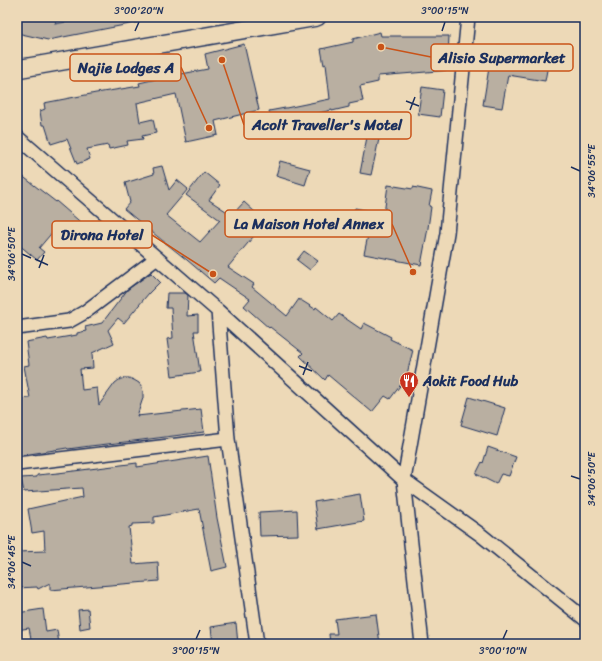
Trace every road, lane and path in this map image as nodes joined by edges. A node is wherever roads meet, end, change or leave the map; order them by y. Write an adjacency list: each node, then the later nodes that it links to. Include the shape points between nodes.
1 (317, 17): 3 (main road)
2 (468, 17): 11 (street, via 447,233)
3 (269, 21): 4 (main road)
4 (17, 69)
5 (17, 137): 6 (street)
6 (157, 258): 7 (street); 8 (street, via 69,321)
7 (218, 311): 9 (street); 11 (street)
8 (17, 328)
9 (228, 439): 10 (street); 13 (street)
10 (17, 464)
11 (404, 480): 12 (street, via 481,535); 14 (street)
12 (585, 619)
13 (257, 644)
14 (422, 644)

